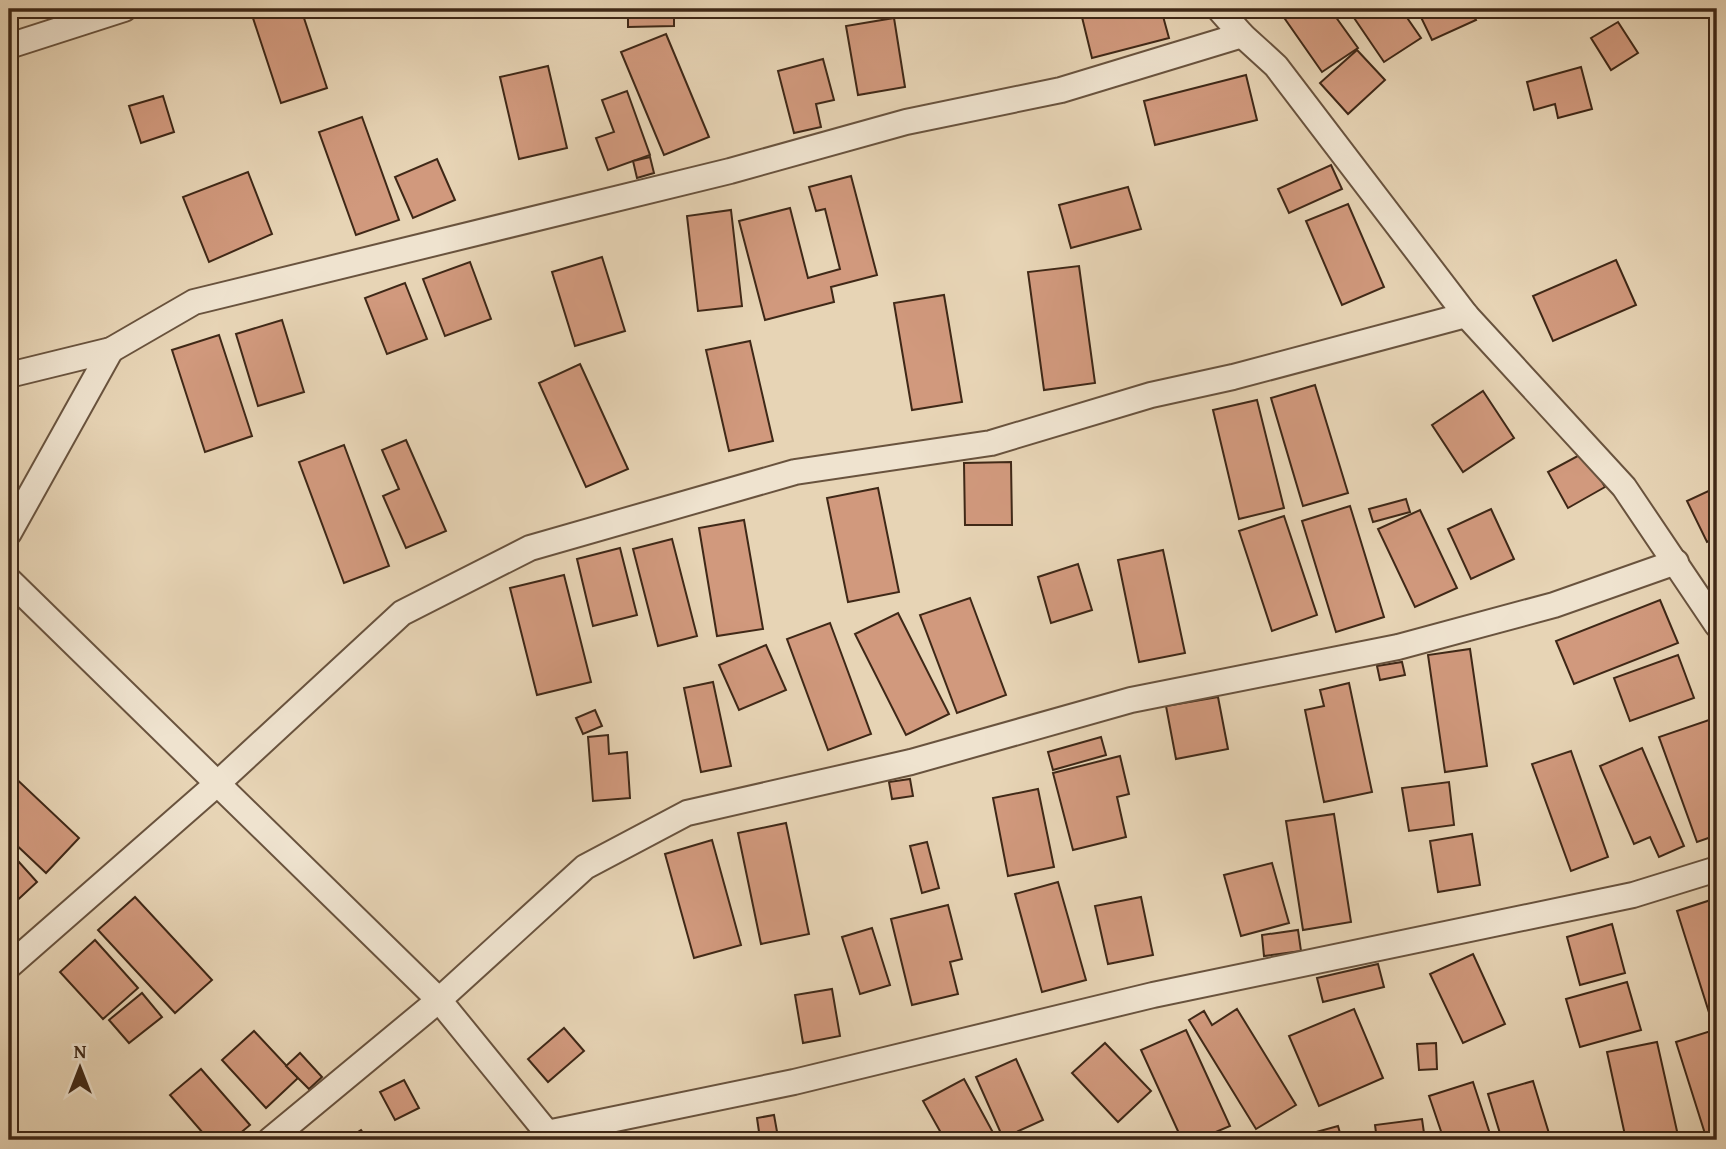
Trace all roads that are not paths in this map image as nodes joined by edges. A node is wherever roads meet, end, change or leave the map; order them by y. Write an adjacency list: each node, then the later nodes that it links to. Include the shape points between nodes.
1 (124, 9): 4 (street)
2 (1226, 11): 3 (street)
3 (1242, 35): 5 (street, via 1276,66); 6 (street, via 1061,90 906,122 730,171 194,302)
4 (9, 46)
5 (1466, 316): 9 (street, via 1624,487); 12 (street, via 1151,395 991,443 795,472 530,548 402,613)
6 (111, 350): 7 (street); 8 (street)
7 (9, 375)
8 (9, 533)
9 (1676, 562): 11 (street); 15 (street, via 1554,605 1398,647 1131,699 911,762 687,813 584,867)
10 (9, 580): 12 (street)
11 (1717, 625)
12 (218, 783): 14 (street); 15 (street)
13 (1717, 869): 16 (street, via 1633,895 1153,995)
14 (9, 966)
15 (439, 1000): 16 (street); 17 (street)
16 (550, 1137)
17 (270, 1140)

